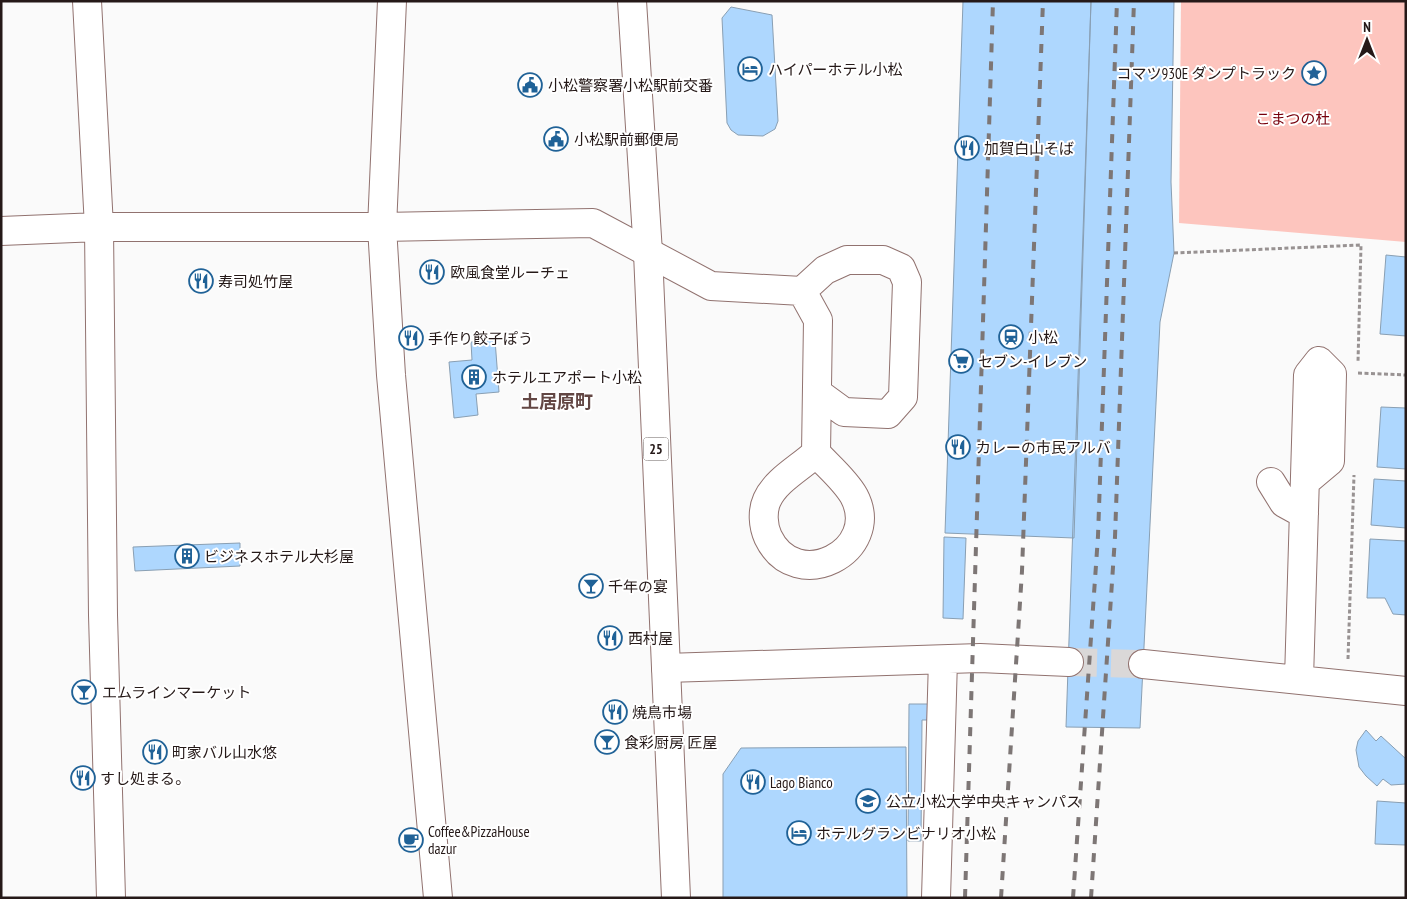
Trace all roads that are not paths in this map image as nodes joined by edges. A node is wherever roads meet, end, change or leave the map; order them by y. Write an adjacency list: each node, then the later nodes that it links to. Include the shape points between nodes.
1 (87, 1): 4 (street)
2 (392, 1): 5 (street)
3 (632, 1): 7 (street, 25)
4 (99, 227): 5 (street); 6 (street); 20 (street, via 103,615)
5 (382, 227): 7 (street, via 593,224); 21 (street, via 391,375)
6 (1, 231)
7 (648, 253): 8 (street, via 710,286); 17 (street, 25)
8 (802, 291): 9 (street, via 818,320); 9 (street, via 825,270 847,260 883,260 901,268 908,282 903,397 888,414 844,412)
9 (818, 393): 10 (street)
10 (816, 453)
11 (1271, 482): 13 (street, via 1284,503)
12 (1305, 482): 13 (street)
13 (1304, 514): 18 (street)
14 (943, 660): 15 (street, via 980,658); 17 (street); 23 (street)
15 (1069, 662)
16 (1143, 664): 18 (street)
17 (666, 668): 22 (street, 25)
18 (1299, 679): 19 (street)
19 (1406, 691)
20 (111, 898)
21 (438, 898)
22 (676, 898)
23 (936, 898)

